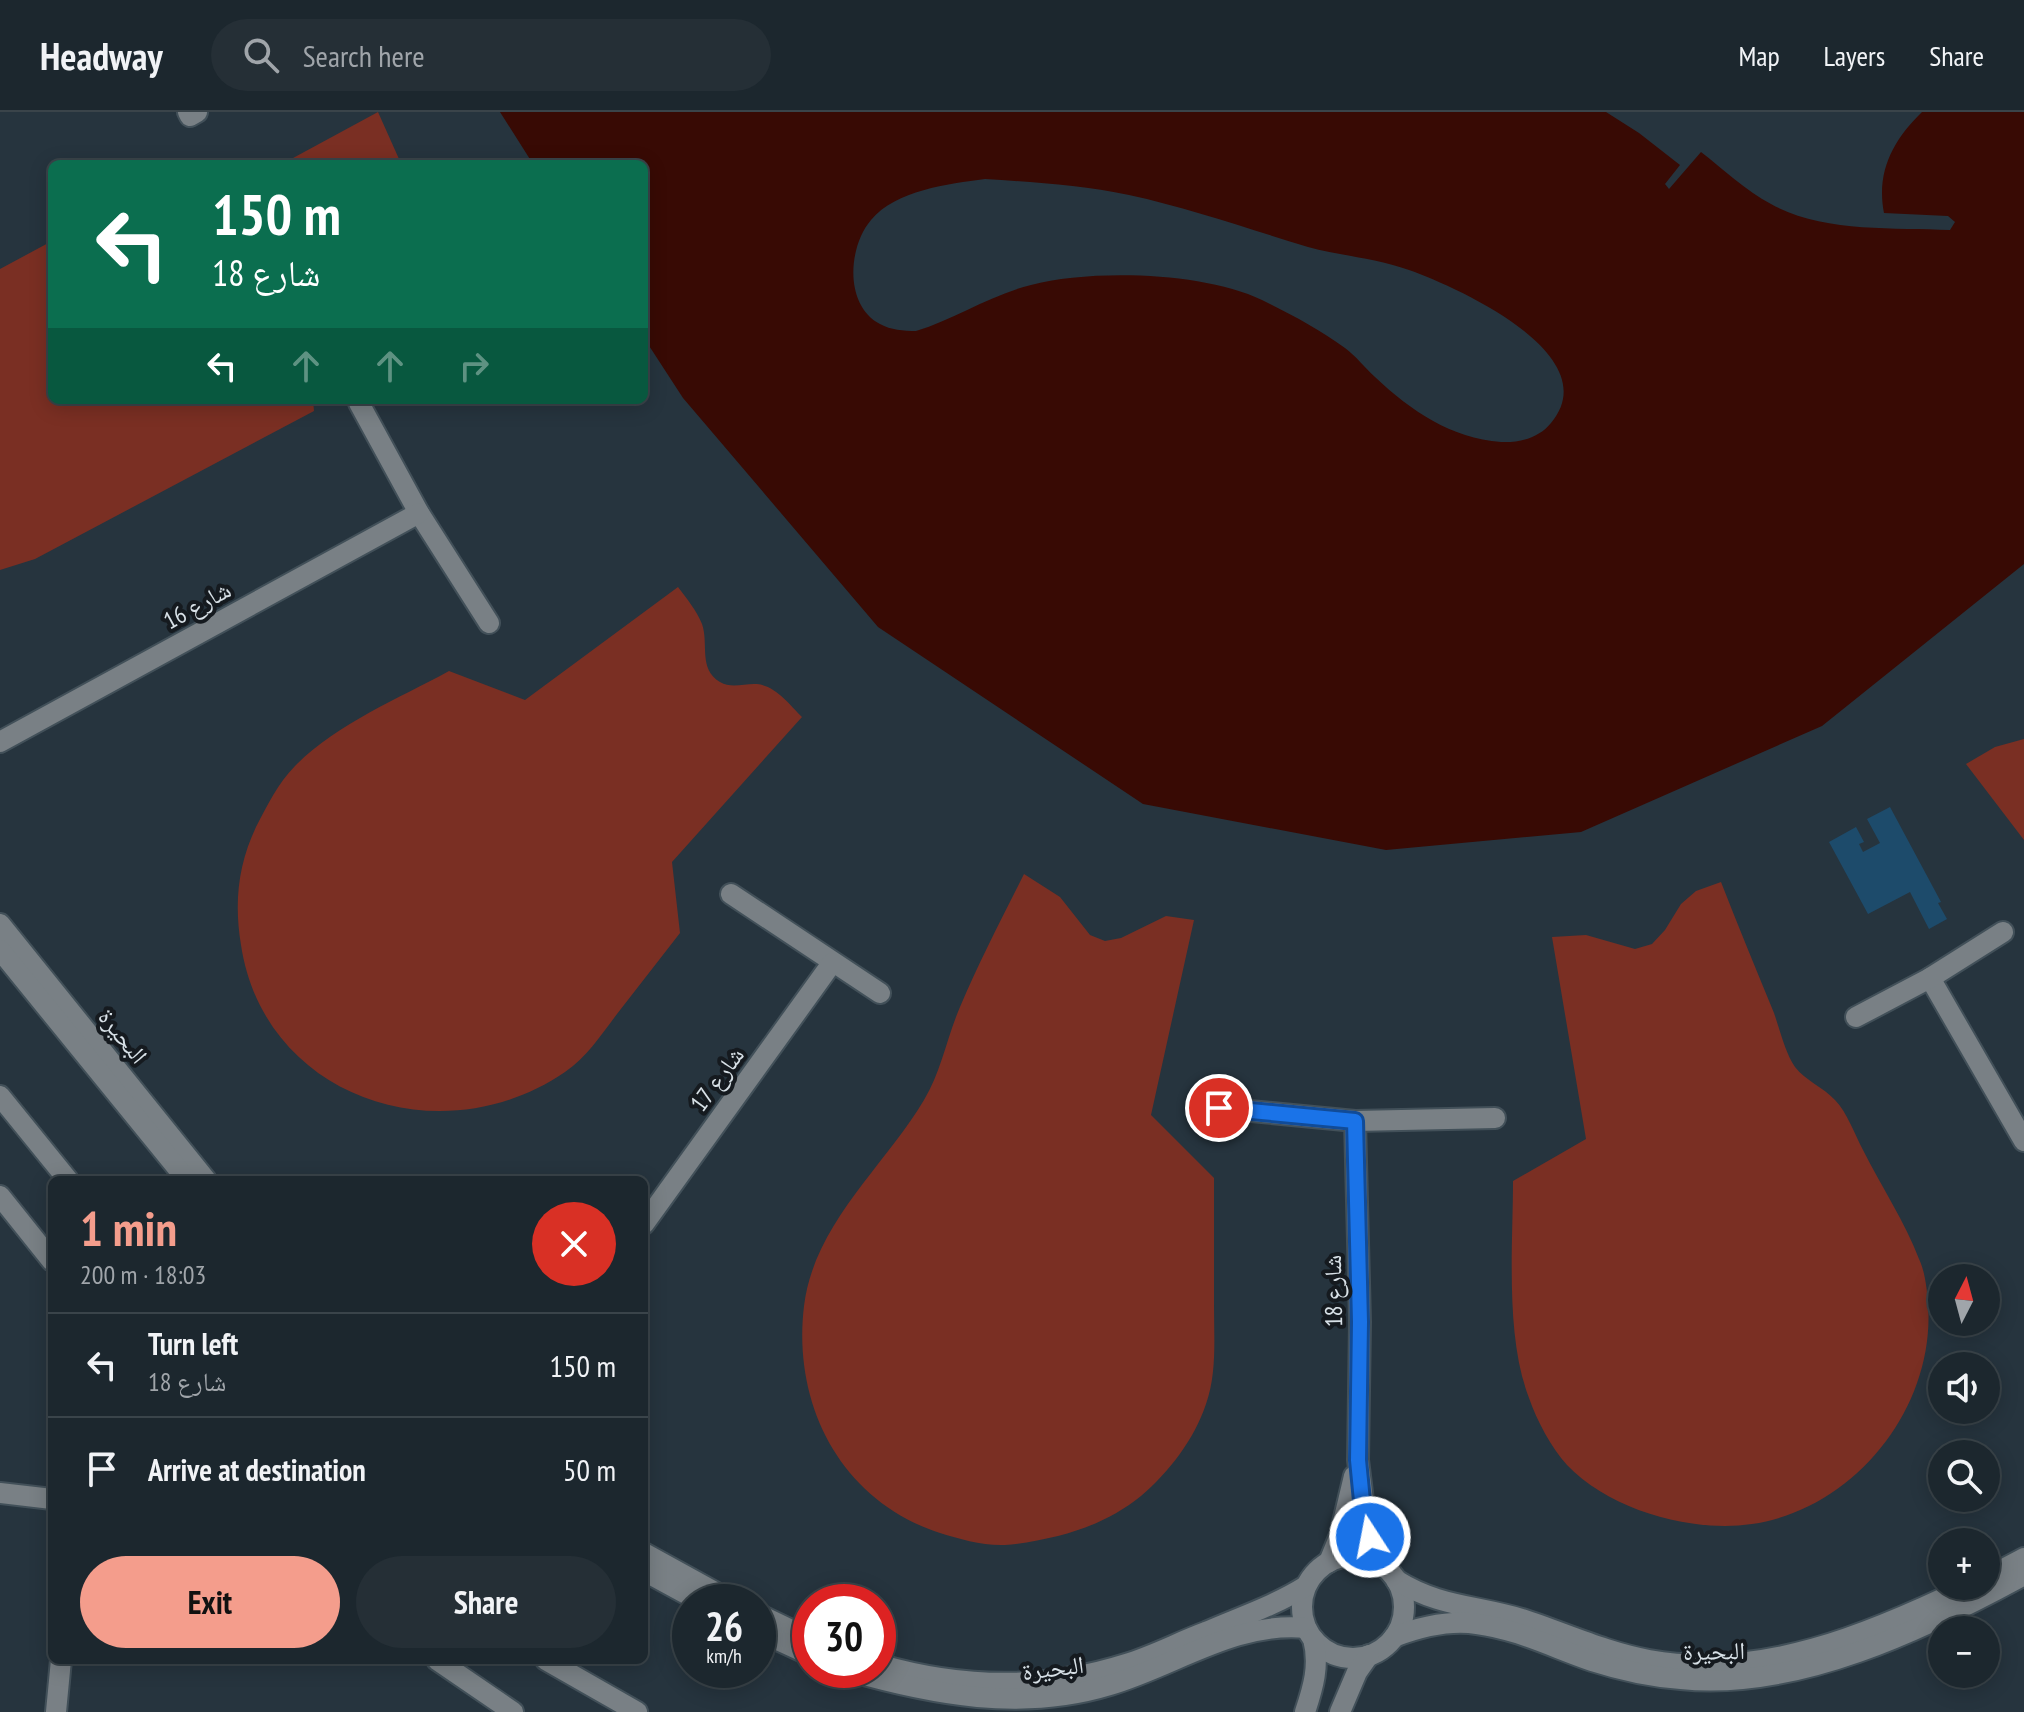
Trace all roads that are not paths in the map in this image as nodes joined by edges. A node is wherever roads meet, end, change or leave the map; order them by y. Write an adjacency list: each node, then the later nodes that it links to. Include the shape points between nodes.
1 (360, 404): 2 (street)
2 (419, 513): 3 (street); 4 (street, شارع 16)
3 (489, 623)
4 (0, 742)
5 (731, 894): 9 (street)
6 (0, 924): 11 (street, البحيرة)
7 (2003, 932): 10 (street)
8 (0, 950): 11 (street, البحيرة)
9 (832, 963): 12 (street); 24 (street, شارع 17)
10 (1930, 978): 13 (street); 19 (street)
11 (42, 990): 14 (street, البحيرة)
12 (880, 993)
13 (1856, 1017)
14 (126, 1094): 21 (street, البحيرة); 22 (street, البحيرة)
15 (0, 1096): 20 (street)
16 (1219, 1108): 18 (street)
17 (1495, 1118): 18 (street)
18 (1355, 1121): 26 (street, شارع 18)
19 (2024, 1141)
20 (65, 1176)
21 (184, 1176)
22 (202, 1176)
23 (0, 1196): 25 (street)
24 (648, 1218)
25 (48, 1256)
26 (1358, 1460): 31 (street, شارع 18); 33 (street, شارع 18, via 1366,1525)
27 (0, 1493): 28 (street)
28 (48, 1499)
29 (648, 1557): 36 (street)
30 (2024, 1558): 34 (street, البحيرة)
31 (1329, 1562): 33 (street, via 1350,1556 1373,1561); 40 (street)
32 (648, 1572): 36 (street)
33 (1389, 1573): 43 (street, via 1404,1609); 45 (street, البحيرة, via 1427,1598 1520,1619)
34 (2000, 1574)
35 (2024, 1575): 37 (street, البحيرة)
36 (669, 1576): 38 (street); 39 (street)
37 (2000, 1581)
38 (679, 1584)
39 (689, 1584)
40 (1306, 1586): 42 (street, via 1302,1614); 46 (street, البحيرة)
41 (1951, 1600): 45 (street, البحيرة, via 1855,1644 1718,1665)
42 (1309, 1633): 44 (street, via 1338,1656); 46 (street, البحيرة, via 1277,1626); 53 (street, via 1317,1661)
43 (1394, 1637): 44 (street); 45 (street, البحيرة, via 1428,1627 1478,1624)
44 (1369, 1655): 54 (street)
45 (1615, 1659)
46 (1150, 1662): 52 (street, البحيرة, via 1032,1684)
47 (61, 1664): 55 (street)
48 (443, 1664): 56 (street)
49 (553, 1664): 57 (street)
50 (896, 1673): 52 (street, البحيرة)
51 (896, 1677): 52 (street, البحيرة)
52 (905, 1678)
53 (1314, 1686): 54 (street); 58 (street)
54 (1342, 1705)
55 (56, 1712)
56 (513, 1712)
57 (637, 1712)
58 (1305, 1712)

